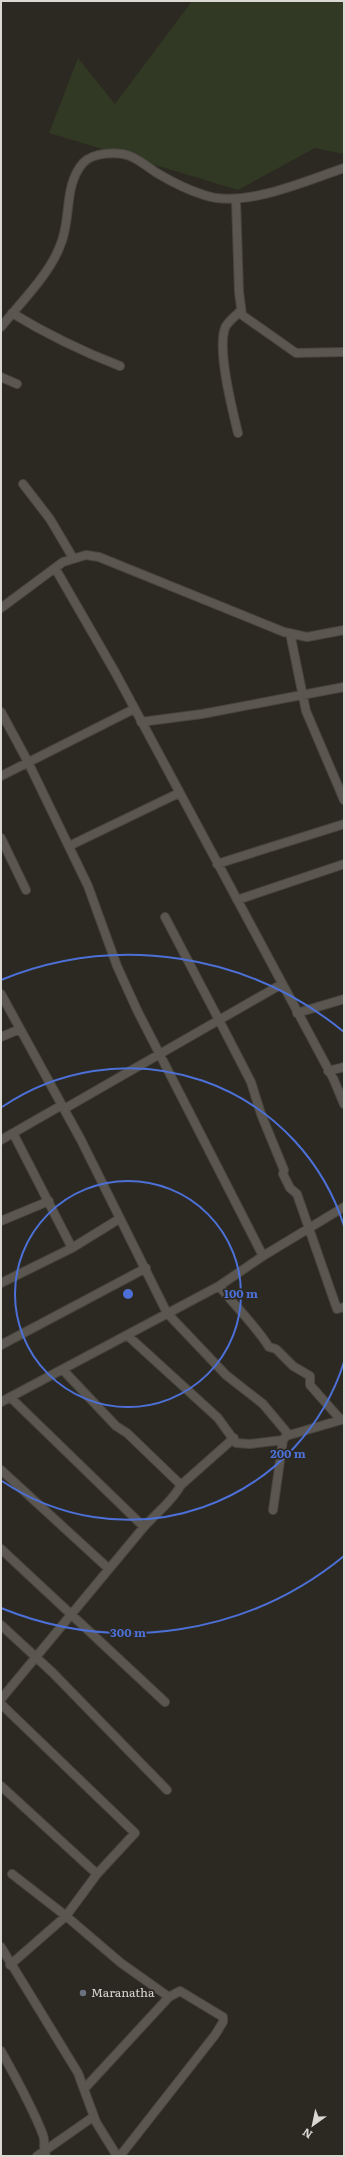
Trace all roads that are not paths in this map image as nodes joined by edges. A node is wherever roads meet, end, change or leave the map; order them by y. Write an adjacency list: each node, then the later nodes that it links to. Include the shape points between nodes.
1 (344, 168): 2 (street)
2 (236, 200): 3 (street); 4 (street, via 204,196 158,174 131,156 115,153 95,156 85,161 73,178 66,231 60,248)
3 (242, 310): 6 (street, via 242,315 296,353); 10 (street, via 225,327 222,346)
4 (12, 313): 5 (street); 7 (street, via 74,348)
5 (1, 327)
6 (344, 352)
7 (120, 366)
8 (1, 377): 9 (street)
9 (17, 384)
10 (238, 433)
11 (24, 484): 12 (street, via 50,519)
12 (73, 558): 13 (street); 16 (street, via 86,555 99,557)
13 (55, 568): 14 (street); 19 (street)
14 (1, 608)
15 (344, 630): 16 (street, via 307,637)
16 (290, 633): 18 (street)
17 (344, 687): 18 (street)
18 (302, 695): 21 (street, via 202,714); 25 (street)
19 (134, 709): 21 (street); 22 (street)
20 (1, 712): 22 (street)
21 (141, 722): 24 (street)
22 (28, 762): 23 (street); 28 (street)
23 (1, 776)
24 (179, 793): 28 (street); 29 (street)
25 (344, 800)
26 (344, 824): 29 (street)
27 (1, 838): 31 (street)
28 (69, 846): 41 (street, via 88,886 117,966)
29 (217, 864): 32 (street)
30 (344, 864): 32 (street)
31 (26, 890)
32 (237, 900): 34 (street)
33 (165, 917): 38 (street)
34 (282, 984): 37 (street); 38 (street)
35 (1, 994): 39 (street)
36 (344, 999): 37 (street)
37 (297, 1013): 43 (street)
38 (219, 1020): 41 (street); 52 (street, via 251,1082 284,1170 283,1174 290,1188 297,1194)
39 (20, 1029): 40 (street); 45 (street)
40 (1, 1037)
41 (159, 1054): 45 (street); 54 (street)
42 (344, 1067): 43 (street)
43 (328, 1071): 44 (street, via 334,1078)
44 (344, 1104)
45 (63, 1107): 46 (street); 50 (street)
46 (13, 1133): 47 (street); 48 (street)
47 (1, 1140)
48 (49, 1201): 51 (street); 53 (street)
49 (344, 1208): 52 (street)
50 (119, 1219): 53 (street); 55 (street)
51 (1, 1221)
52 (310, 1229): 54 (street); 58 (street, via 337,1309)
53 (72, 1248): 56 (street)
54 (262, 1256): 57 (street)
55 (146, 1268): 59 (street); 61 (street)
56 (1, 1283)
57 (218, 1286): 59 (street); 65 (street, via 269,1347 276,1349 293,1366 310,1376 310,1385)
58 (344, 1307)
59 (167, 1313): 60 (street); 67 (street, via 226,1375 263,1404)
60 (127, 1334): 62 (street); 66 (street, via 202,1402)
61 (1, 1345)
62 (63, 1370): 63 (street); 69 (street, via 116,1426)
63 (10, 1397): 64 (street); 71 (street)
64 (1, 1402)
65 (343, 1420): 67 (street)
66 (234, 1438): 67 (street, via 236,1443 250,1444); 69 (street)
67 (286, 1438): 70 (street)
68 (1, 1470): 73 (street)
69 (181, 1485): 71 (street, via 163,1510)
70 (273, 1510)
71 (144, 1528): 73 (street)
72 (1, 1549): 74 (street)
73 (109, 1569): 74 (street)
74 (72, 1616): 76 (street); 78 (street)
75 (1, 1624): 76 (street)
76 (36, 1657): 77 (street); 81 (street)
77 (1, 1698)
78 (165, 1702)
79 (1, 1704): 83 (street, via 135,1833)
80 (1, 1786): 83 (street)
81 (167, 1790)
82 (12, 1874): 84 (street)
83 (97, 1874): 84 (street)
84 (66, 1916): 86 (street); 87 (street, via 120,1963)
85 (1, 1947): 86 (street)
86 (10, 1965): 89 (street)
87 (169, 1997): 89 (street); 92 (street, via 180,1991 223,2017 223,2022)
88 (1, 2051): 91 (street, via 44,2137)
89 (85, 2088): 90 (street)
90 (93, 2118): 91 (street); 92 (street)
91 (42, 2155)
92 (119, 2156)

